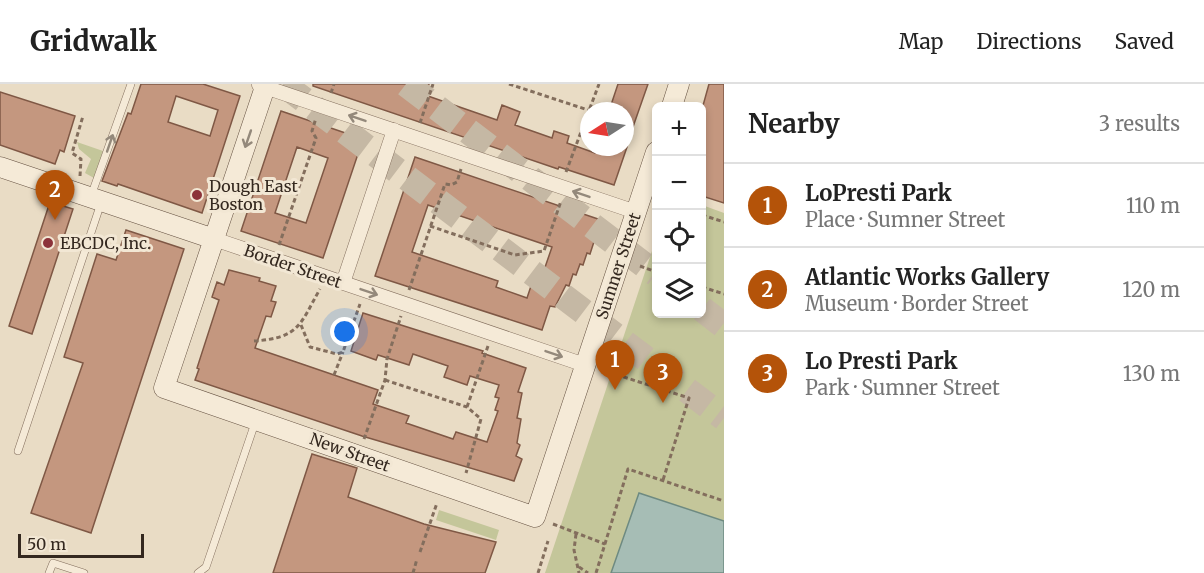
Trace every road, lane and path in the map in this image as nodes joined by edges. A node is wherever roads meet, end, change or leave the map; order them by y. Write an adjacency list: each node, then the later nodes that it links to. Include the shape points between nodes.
1 (131, 84): 23 (lane, one-way to 1)
2 (334, 84): 8 (path)
3 (433, 84): 14 (path)
4 (510, 84): 11 (path)
5 (599, 84): 9 (path)
6 (679, 84): 10 (street)
7 (263, 85): 15 (street, one-way to 7); 28 (street, one-way to 28)
8 (331, 93)
9 (591, 102)
10 (673, 102)
11 (580, 107)
12 (83, 116): 21 (path, via 72,153 81,159)
13 (316, 117): 29 (path, via 312,131 315,138)
14 (420, 123)
15 (394, 130): 24 (street, one-way to 15); 32 (street)
16 (580, 133): 20 (path)
17 (656, 156): 24 (street, Sumner Street)
18 (462, 166): 27 (path, via 457,182 445,184)
19 (0, 167): 23 (street, Border Street)
20 (566, 172)
21 (80, 176)
22 (562, 199): 27 (path, via 544,251 514,255)
23 (96, 200): 28 (street, Border Street); 49 (lane)
24 (636, 212): 43 (street, Sumner Street)
25 (706, 216): 26 (path)
26 (724, 222)
27 (430, 226): 35 (path)
28 (214, 239): 32 (street, Border Street); 47 (street, New Street, via 164,388)
29 (279, 247)
30 (640, 266): 31 (path)
31 (652, 270)
32 (343, 283): 43 (street, Border Street, one-way to 43)
33 (706, 288): 36 (path)
34 (320, 289): 39 (path)
35 (409, 290)
36 (724, 294)
37 (360, 302): 42 (path)
38 (401, 316): 45 (path, via 387,359)
39 (300, 325): 40 (path, via 292,333); 42 (path, via 310,347)
40 (254, 341)
41 (488, 345): 46 (path)
42 (343, 352): 44 (path)
43 (585, 365): 51 (path, via 689,398); 54 (street, Sumner Street)
44 (334, 375)
45 (385, 380): 46 (path); 48 (path)
46 (466, 407): 50 (path, via 481,419)
47 (256, 419): 54 (street, New Street); 63 (lane, via 206,567)
48 (364, 440)
49 (18, 451)
50 (465, 475)
51 (663, 480): 52 (path); 57 (path, via 628,469)
52 (724, 501)
53 (437, 504): 58 (path)
54 (544, 520): 55 (path)
55 (577, 533): 57 (path); 60 (path, via 574,550)
56 (548, 541): 65 (path)
57 (605, 544): 68 (path)
58 (420, 552)
59 (417, 559): 64 (path)
60 (579, 567): 66 (path); 67 (path)
61 (49, 573): 62 (lane, via 53,563)
62 (84, 573)
63 (198, 573)
64 (413, 573)
65 (538, 573)
66 (579, 573)
67 (588, 573)
68 (596, 573)

